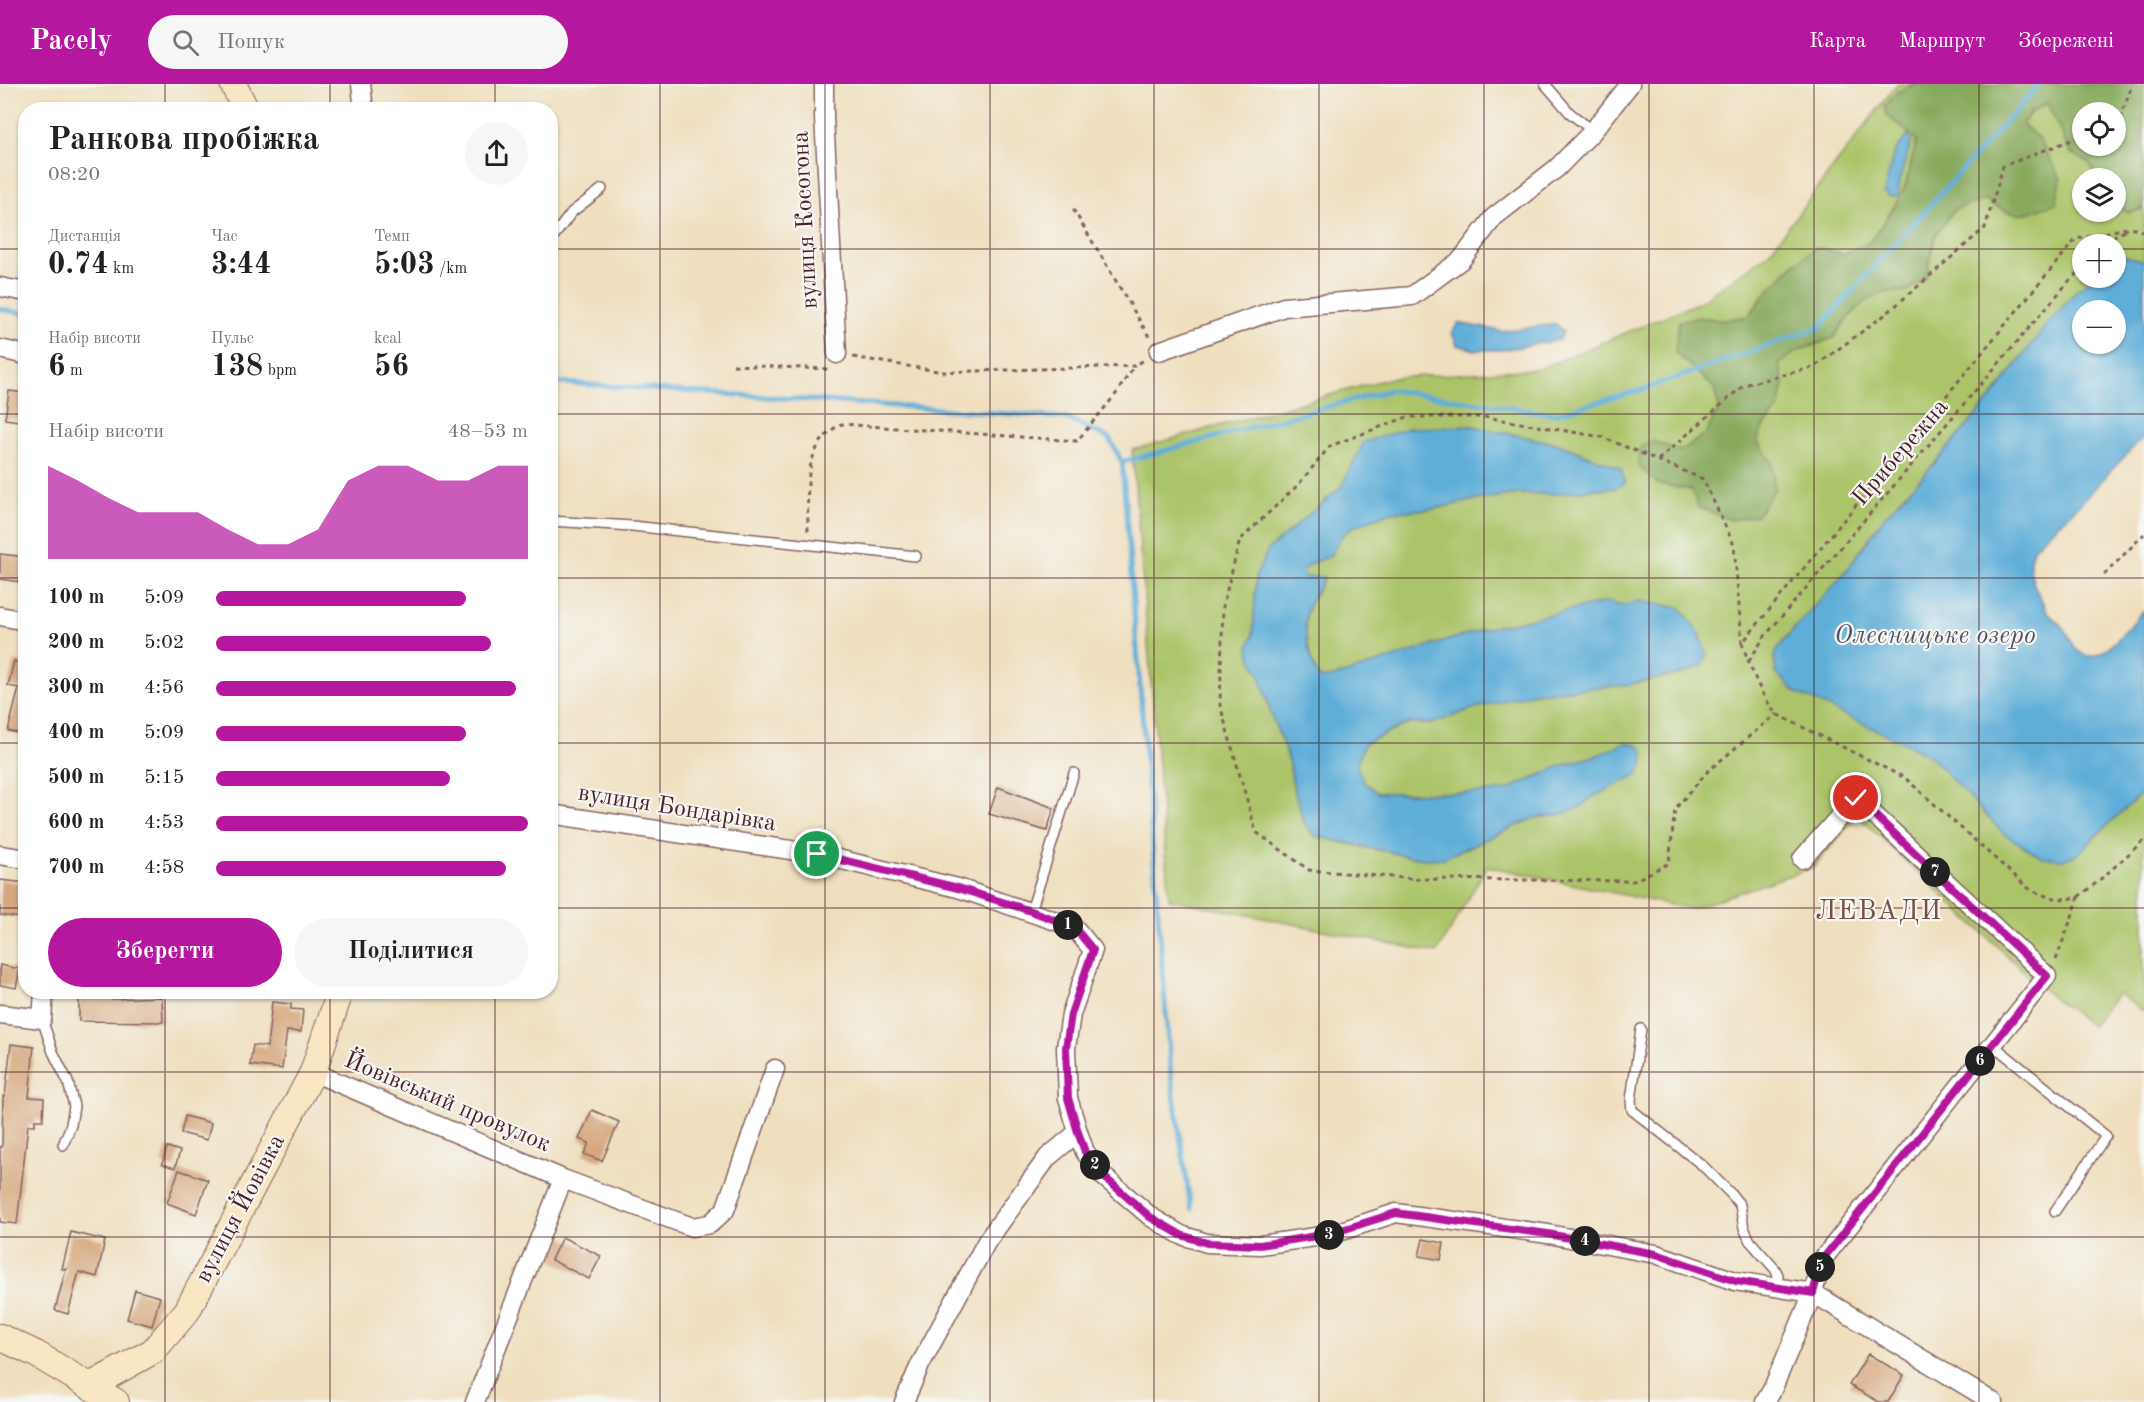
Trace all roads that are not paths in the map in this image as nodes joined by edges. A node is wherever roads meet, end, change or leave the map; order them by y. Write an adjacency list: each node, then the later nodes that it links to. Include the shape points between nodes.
1 (233, 84): 6 (street)
2 (361, 84): 7 (street)
3 (824, 84): 16 (street, вулиця Косогона)
4 (1545, 84): 8 (lane)
5 (1630, 84): 8 (street)
6 (242, 102)
7 (363, 102)
8 (1593, 132): 14 (street, via 1557,168 1494,217 1461,260 1412,296 1284,307)
9 (602, 189): 10 (lane, via 572,212)
10 (558, 230)
11 (0, 287): 12 (street)
12 (18, 290)
13 (0, 349): 15 (street)
14 (1159, 351)
15 (18, 353)
16 (837, 354)
17 (558, 521): 18 (lane)
18 (916, 556)
19 (0, 616): 20 (street)
20 (18, 619)
21 (1074, 773): 26 (lane)
22 (558, 815): 26 (street, вулиця Бондарівка, via 817,854 958,888)
23 (0, 855): 24 (street)
24 (18, 858)
25 (1802, 859): 32 (street, via 1856,798 2047,976)
26 (1031, 911): 35 (street, вулиця Бондарівка, via 1074,927 1093,950 1071,1014 1066,1048 1068,1098)
27 (43, 999): 30 (street)
28 (338, 999): 34 (street, вулиця Йовівка)
29 (0, 1014): 30 (street)
30 (42, 1019): 36 (lane, via 74,1106)
31 (1641, 1029): 39 (lane, via 1630,1100 1632,1110 1702,1165 1732,1195 1740,1205 1750,1241 1778,1275)
32 (1992, 1045): 38 (lane, via 2106,1136); 40 (street, via 1822,1260)
33 (775, 1069): 37 (street, Йовівський провулок, via 725,1210 710,1224 692,1227)
34 (313, 1072): 37 (street, Йовівський провулок); 42 (street, вулиця Йовівка, via 187,1311 153,1352)
35 (1078, 1132): 39 (street, вулиця Бондарівка, via 1085,1152 1103,1176 1150,1217 1181,1235 1207,1243 1260,1245 1329,1234 1396,1213 1656,1254 1736,1281); 45 (street, via 1048,1157 987,1241)
36 (63, 1145)
37 (563, 1179): 44 (street, Йовівський провулок)
38 (2055, 1211)
39 (1777, 1289): 40 (street, вулиця Бондарівка)
40 (1813, 1293): 46 (street); 47 (street, вулиця Бондарівка)
41 (0, 1337): 42 (street)
42 (90, 1386): 43 (street)
43 (116, 1402)
44 (475, 1402)
45 (904, 1402)
46 (1765, 1402)
47 (1993, 1402)

